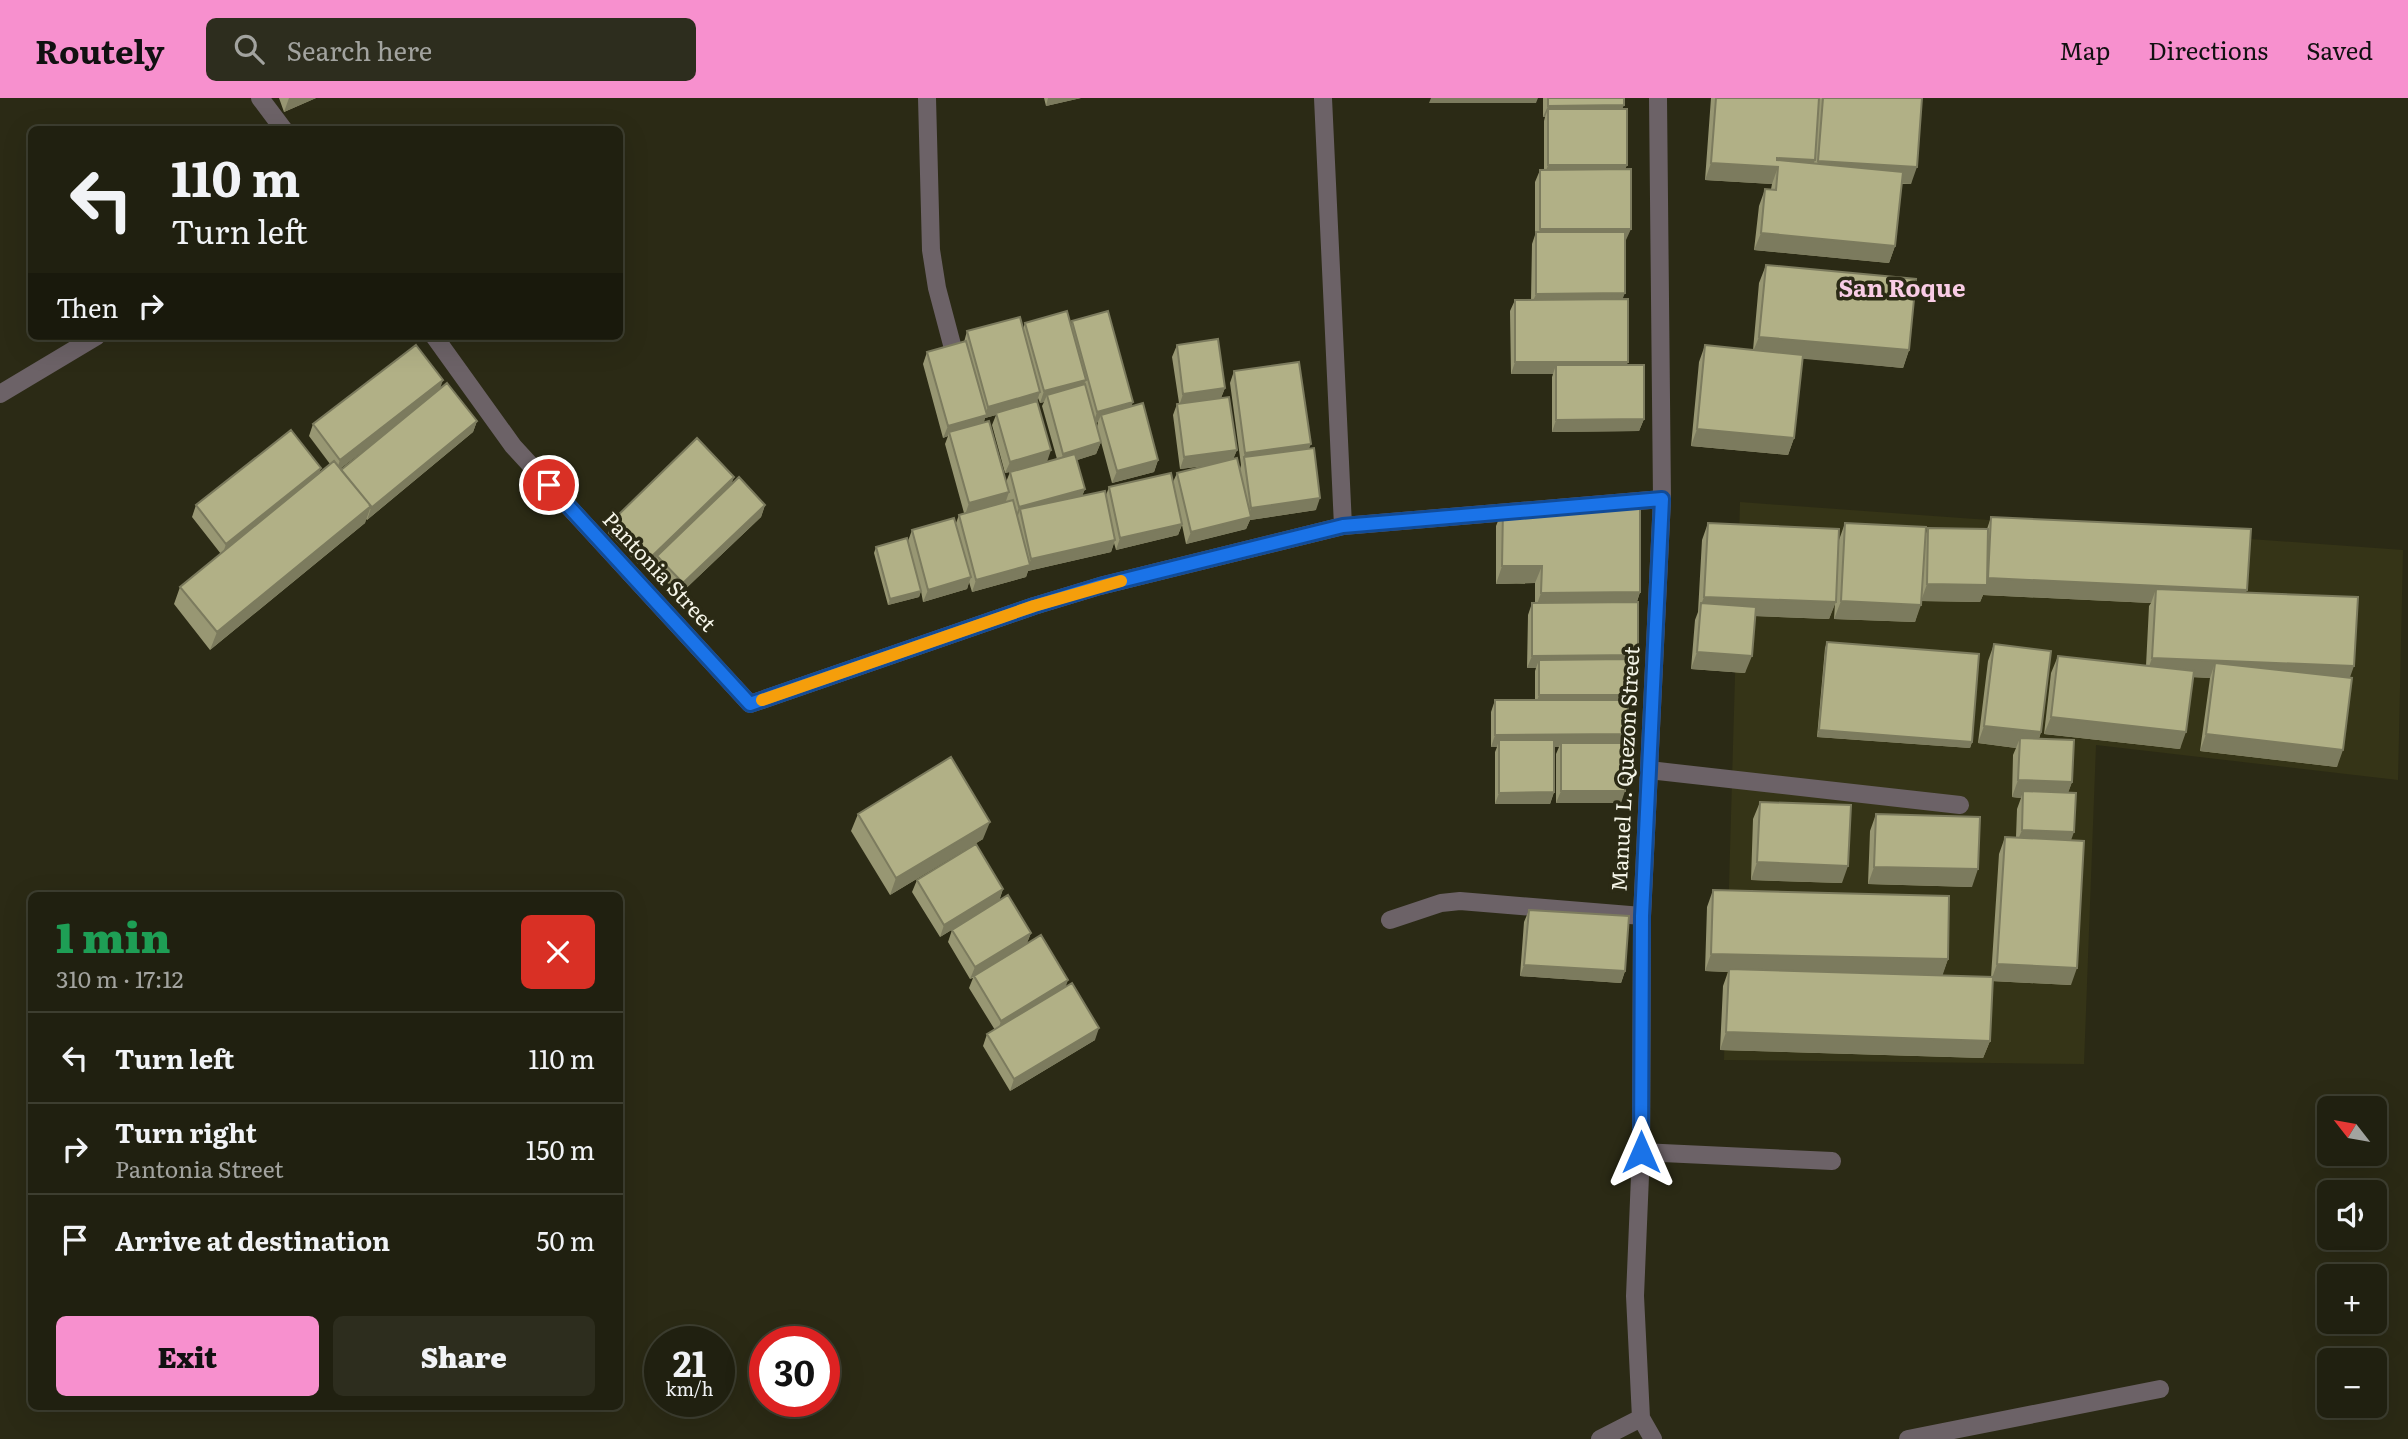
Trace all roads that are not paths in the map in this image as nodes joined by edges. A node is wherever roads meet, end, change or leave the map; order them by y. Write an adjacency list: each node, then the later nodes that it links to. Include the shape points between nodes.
1 (260, 98): 5 (street)
2 (927, 98): 8 (street, via 931,250)
3 (1323, 98): 11 (street)
4 (1658, 98): 10 (street, Manuel L. Quezon Street)
5 (281, 126)
6 (90, 340): 9 (street)
7 (437, 340): 11 (street, Pantonia Street, via 513,446 750,704 1100,586)
8 (956, 356)
9 (0, 394)
10 (1662, 499): 11 (street); 12 (street, Manuel L. Quezon Street)
11 (1343, 526)
12 (1649, 770): 13 (street); 14 (street, Manuel L. Quezon Street)
13 (1959, 805)
14 (1642, 916): 15 (street, via 1460,901); 16 (street, Manuel L. Quezon Street)
15 (1390, 920)
16 (1641, 1152): 17 (street); 19 (street, Manuel L. Quezon Street, via 1635,1296)
17 (1832, 1161)
18 (2160, 1389): 22 (street)
19 (1641, 1418): 20 (street); 21 (street, Manuel L. Quezon Street)
20 (1600, 1439)
21 (1653, 1439)
22 (1908, 1439)

